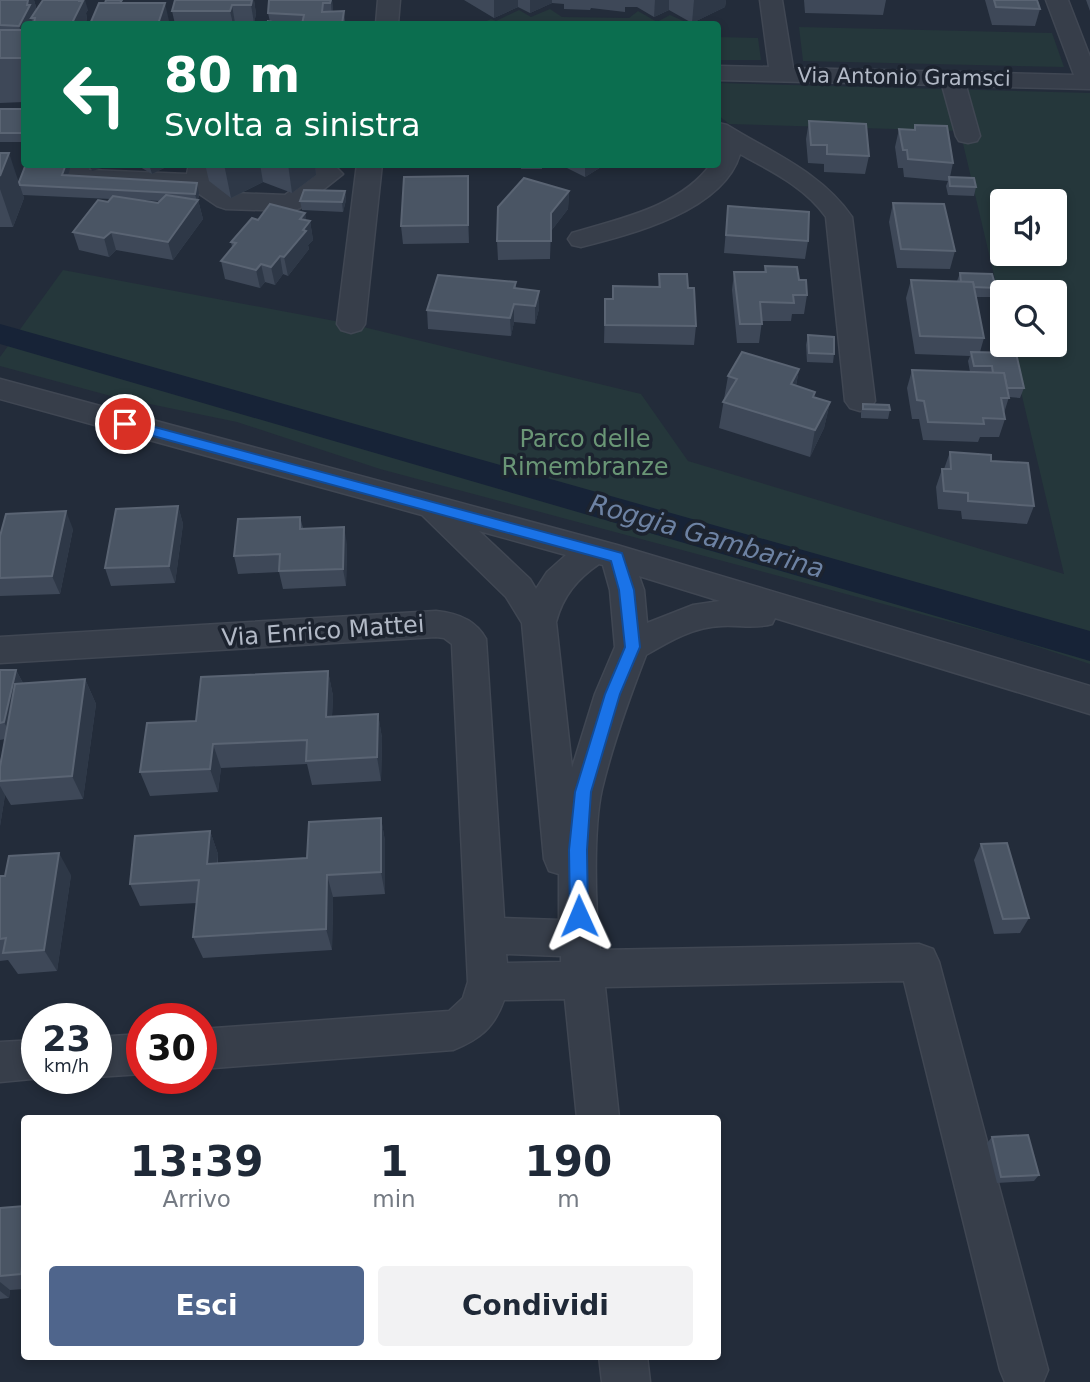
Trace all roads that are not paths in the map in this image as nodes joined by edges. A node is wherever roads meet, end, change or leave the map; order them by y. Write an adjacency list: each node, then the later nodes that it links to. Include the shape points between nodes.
1 (389, 0): 4 (street)
2 (771, 0): 6 (street)
3 (1057, 0): 8 (street)
4 (387, 21)
5 (721, 72): 6 (street, Via Antonio Gramsci)
6 (782, 74): 7 (street, Via Antonio Gramsci)
7 (952, 78): 8 (street, Via Antonio Gramsci); 10 (street)
8 (1089, 82)
9 (725, 135): 15 (street, via 725,164 692,198); 18 (street, via 816,188 839,217)
10 (968, 136)
11 (77, 168): 14 (street, via 75,177)
12 (322, 168): 14 (street, via 331,174 291,203 226,201)
13 (370, 168): 16 (street)
14 (200, 173)
15 (581, 239)
16 (351, 324)
17 (0, 389): 19 (street)
18 (860, 401)
19 (425, 503): 20 (street); 21 (street, via 518,587)
20 (606, 554): 21 (street, via 559,580); 22 (street); 23 (street, via 626,590)
21 (540, 622): 27 (street, via 561,850)
22 (831, 622): 23 (street, via 726,611 701,613 672,623); 25 (street)
23 (632, 647): 27 (street, via 612,694 583,792 578,850)
24 (0, 650): 26 (street, Via Enrico Mattei, via 422,624 449,625 461,631 469,639)
25 (1090, 700)
26 (487, 936): 27 (street); 28 (street, Via Enrico Mattei)
27 (581, 962): 28 (street); 32 (street); 34 (street, via 919,962)
28 (488, 982): 29 (street, Via Enrico Mattei, via 473,1021 453,1030)
29 (217, 1048)
30 (21, 1061): 31 (street)
31 (0, 1062)
32 (597, 1115)
33 (623, 1360): 35 (street)
34 (1024, 1370)
35 (626, 1382)

